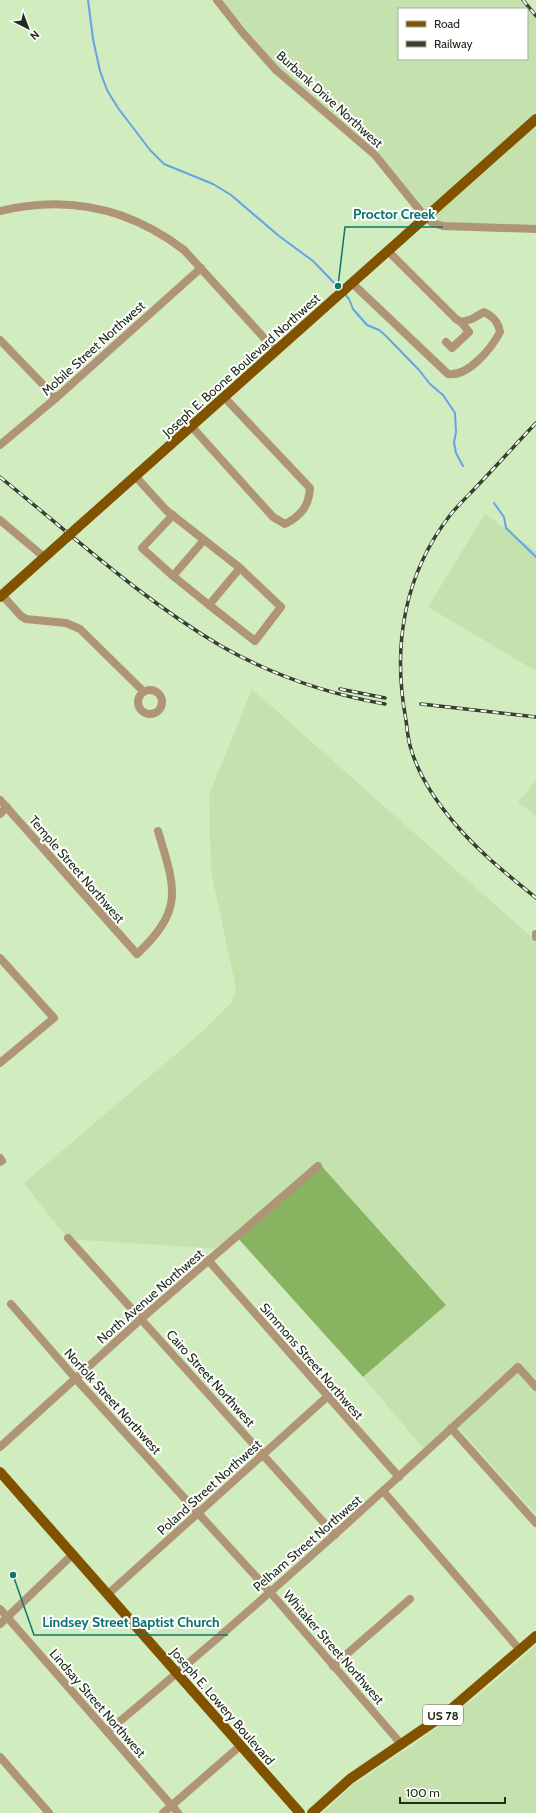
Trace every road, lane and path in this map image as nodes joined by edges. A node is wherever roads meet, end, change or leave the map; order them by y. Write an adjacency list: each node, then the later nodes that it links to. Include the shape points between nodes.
1 (217, 0): 4 (street, Burbank Drive Northwest, via 276,70 375,155)
2 (536, 119): 4 (main road, Joseph E. Boone Boulevard Northwest)
3 (0, 211): 7 (street, via 20,206 48,204 72,204 99,209 119,215 166,237 184,250)
4 (426, 218): 5 (street, via 443,226); 6 (main road, Joseph E. Boone Boulevard Northwest)
5 (536, 229)
6 (388, 252): 8 (main road, Joseph E. Boone Boulevard Northwest); 9 (street)
7 (201, 268): 12 (street); 14 (street, Mobile Street Northwest)
8 (350, 285): 9 (street, via 448,374 456,375 474,364 494,345 500,332 498,323 484,312); 12 (main road, Joseph E. Boone Boulevard Northwest)
9 (460, 322): 11 (street, via 469,332 452,348)
10 (0, 340): 14 (street)
11 (446, 342)
12 (276, 352): 13 (main road, Joseph E. Boone Boulevard Northwest)
13 (224, 397): 15 (main road, Joseph E. Boone Boulevard Northwest); 15 (street, via 310,488 309,499 303,511 285,524 273,517)
14 (56, 398): 16 (street, Mobile Street Northwest)
15 (192, 427): 17 (main road, Joseph E. Boone Boulevard Northwest)
16 (0, 444)
17 (136, 477): 18 (street); 21 (main road, Joseph E. Boone Boulevard Northwest, bridge)
18 (173, 515): 20 (street); 23 (street, via 142,548)
19 (0, 520): 21 (street)
20 (204, 540): 22 (street); 23 (street)
21 (44, 557): 24 (main road, Joseph E. Boone Boulevard Northwest)
22 (240, 568): 25 (street); 25 (street, via 281,607 254,641)
23 (173, 576): 25 (street)
24 (1, 596): 26 (street, via 26,619 66,623 80,629)
25 (209, 605)
26 (143, 691)
27 (0, 800): 28 (street, Temple Street Northwest)
28 (7, 807): 29 (street); 30 (street, Temple Street Northwest, via 137,954 160,930 171,903 171,876)
29 (0, 814)
30 (158, 831)
31 (536, 934): 32 (street)
32 (536, 937)
33 (0, 958): 34 (street, via 54,1018)
34 (0, 1063)
35 (318, 1166): 37 (street, North Avenue Northwest)
36 (68, 1238): 39 (street, Cairo Street Northwest)
37 (208, 1260): 39 (street, North Avenue Northwest); 42 (street, Simmons Street Northwest)
38 (11, 1304): 40 (street, Norfolk Street Northwest)
39 (141, 1319): 40 (street, North Avenue Northwest); 45 (street, Cairo Street Northwest)
40 (75, 1378): 44 (street, North Avenue Northwest); 49 (street, Norfolk Street Northwest)
41 (536, 1387): 43 (street, Pelham Street Northwest, via 518,1367)
42 (328, 1396): 45 (street, Poland Street Northwest); 47 (street, Simmons Street Northwest)
43 (451, 1428): 47 (street, Pelham Street Northwest); 50 (street)
44 (0, 1447)
45 (264, 1454): 49 (street, Poland Street Northwest); 51 (street, Cairo Street Northwest)
46 (0, 1472): 52 (main road, Joseph E. Lowery Boulevard)
47 (399, 1477): 48 (street, Pelham Street Northwest)
48 (383, 1491): 51 (street, Pelham Street Northwest); 60 (street)
49 (198, 1513): 53 (street, Whitaker Street Northwest); 54 (street, Poland Street Northwest)
50 (536, 1523)
51 (335, 1535): 53 (street, Pelham Street Northwest)
52 (72, 1556): 54 (main road, Joseph E. Lowery Boulevard); 57 (street)
53 (270, 1592): 61 (street, Whitaker Street Northwest); 62 (street, Pelham Street Northwest)
54 (107, 1595): 62 (main road, Joseph E. Lowery Boulevard)
55 (410, 1599): 61 (street)
56 (0, 1609): 57 (street, Lindsay Street Northwest)
57 (7, 1617): 58 (street); 63 (street, Lindsay Street Northwest)
58 (0, 1624)
59 (536, 1636): 60 (main road, US 78)
60 (520, 1650): 64 (main road, US 78, via 467,1696)
61 (333, 1666): 64 (street, Whitaker Street Northwest)
62 (177, 1674): 63 (street, Pelham Street Northwest); 65 (main road, Joseph E. Lowery Boulevard)
63 (107, 1732): 67 (street, Lindsay Street Northwest)
64 (402, 1745): 72 (main road, US 78, via 350,1779)
65 (240, 1746): 67 (street); 71 (main road, Joseph E. Lowery Boulevard)
66 (0, 1757): 68 (street)
67 (171, 1806): 69 (street); 70 (street, Lindsay Street Northwest)
68 (49, 1813)
69 (163, 1813)
70 (178, 1813)
71 (300, 1813)
72 (312, 1813)

